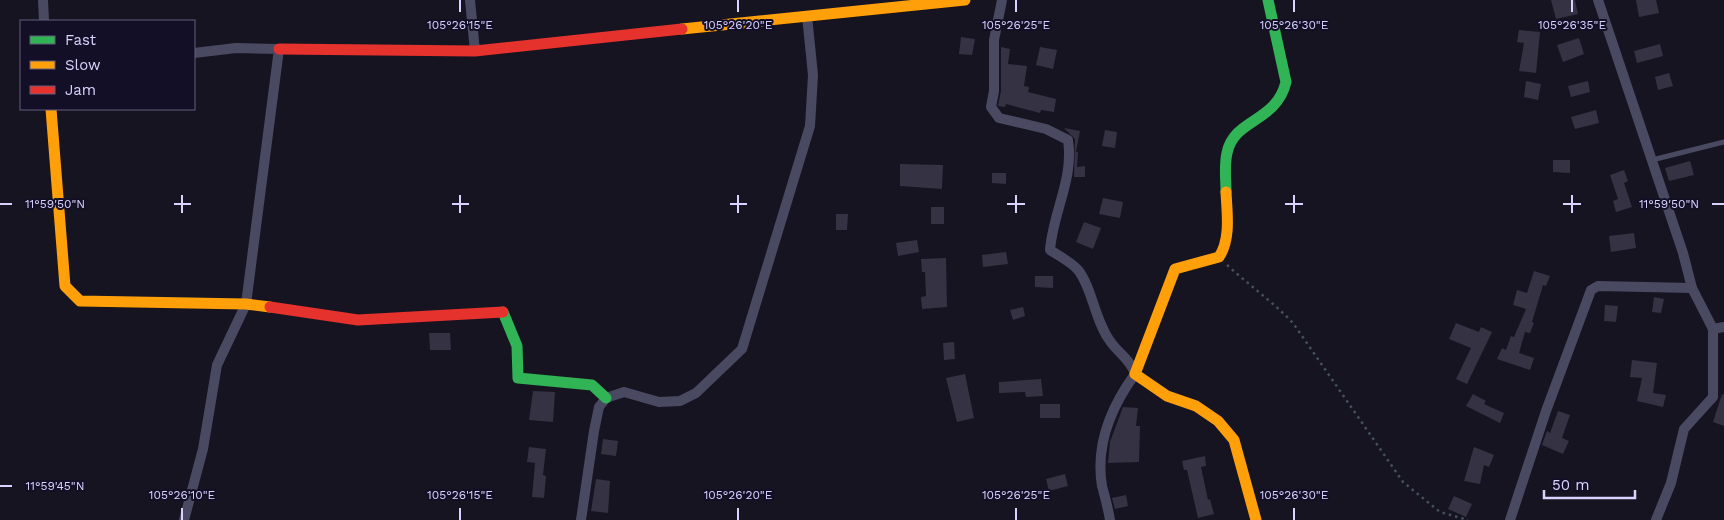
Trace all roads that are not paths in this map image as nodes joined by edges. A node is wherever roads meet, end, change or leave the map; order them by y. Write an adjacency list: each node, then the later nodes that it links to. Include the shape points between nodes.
1 (43, 0): 8 (street)
2 (470, 0): 10 (street)
3 (965, 0): 7 (street)
4 (1002, 0): 19 (street, via 994,40 991,108 999,118 1046,129 1068,140 1068,178 1050,250 1081,275 1109,341 1133,366)
5 (1268, 0): 19 (street, via 1286,81 1282,100 1270,113 1243,127 1232,139 1227,152 1225,247 1218,257 1174,269)
6 (1598, 0): 14 (street)
7 (807, 16): 10 (street); 20 (street, via 813,75 810,126 742,349 696,393 680,401 659,402 624,392)
8 (44, 20)
9 (279, 49): 10 (street); 11 (street); 16 (street)
10 (475, 51)
11 (195, 52)
12 (51, 110): 16 (street, via 65,286 80,301)
13 (1724, 142): 14 (lane)
14 (1652, 160): 15 (street)
15 (1692, 288): 18 (street); 25 (street, via 1598,286 1591,290)
16 (246, 304): 20 (street, via 358,320 503,312 516,346 518,378 592,385); 21 (street, via 217,365 203,449)
17 (1724, 327): 18 (street)
18 (1713, 329): 26 (street, via 1713,396 1684,429 1671,483)
19 (1136, 374): 23 (street, via 1118,397 1102,445 1102,484); 24 (street, via 1167,396 1196,406 1218,421 1234,440)
20 (606, 398): 22 (street, via 599,407 594,431)
21 (184, 520)
22 (581, 520)
23 (1110, 520)
24 (1256, 520)
25 (1510, 520)
26 (1656, 520)

